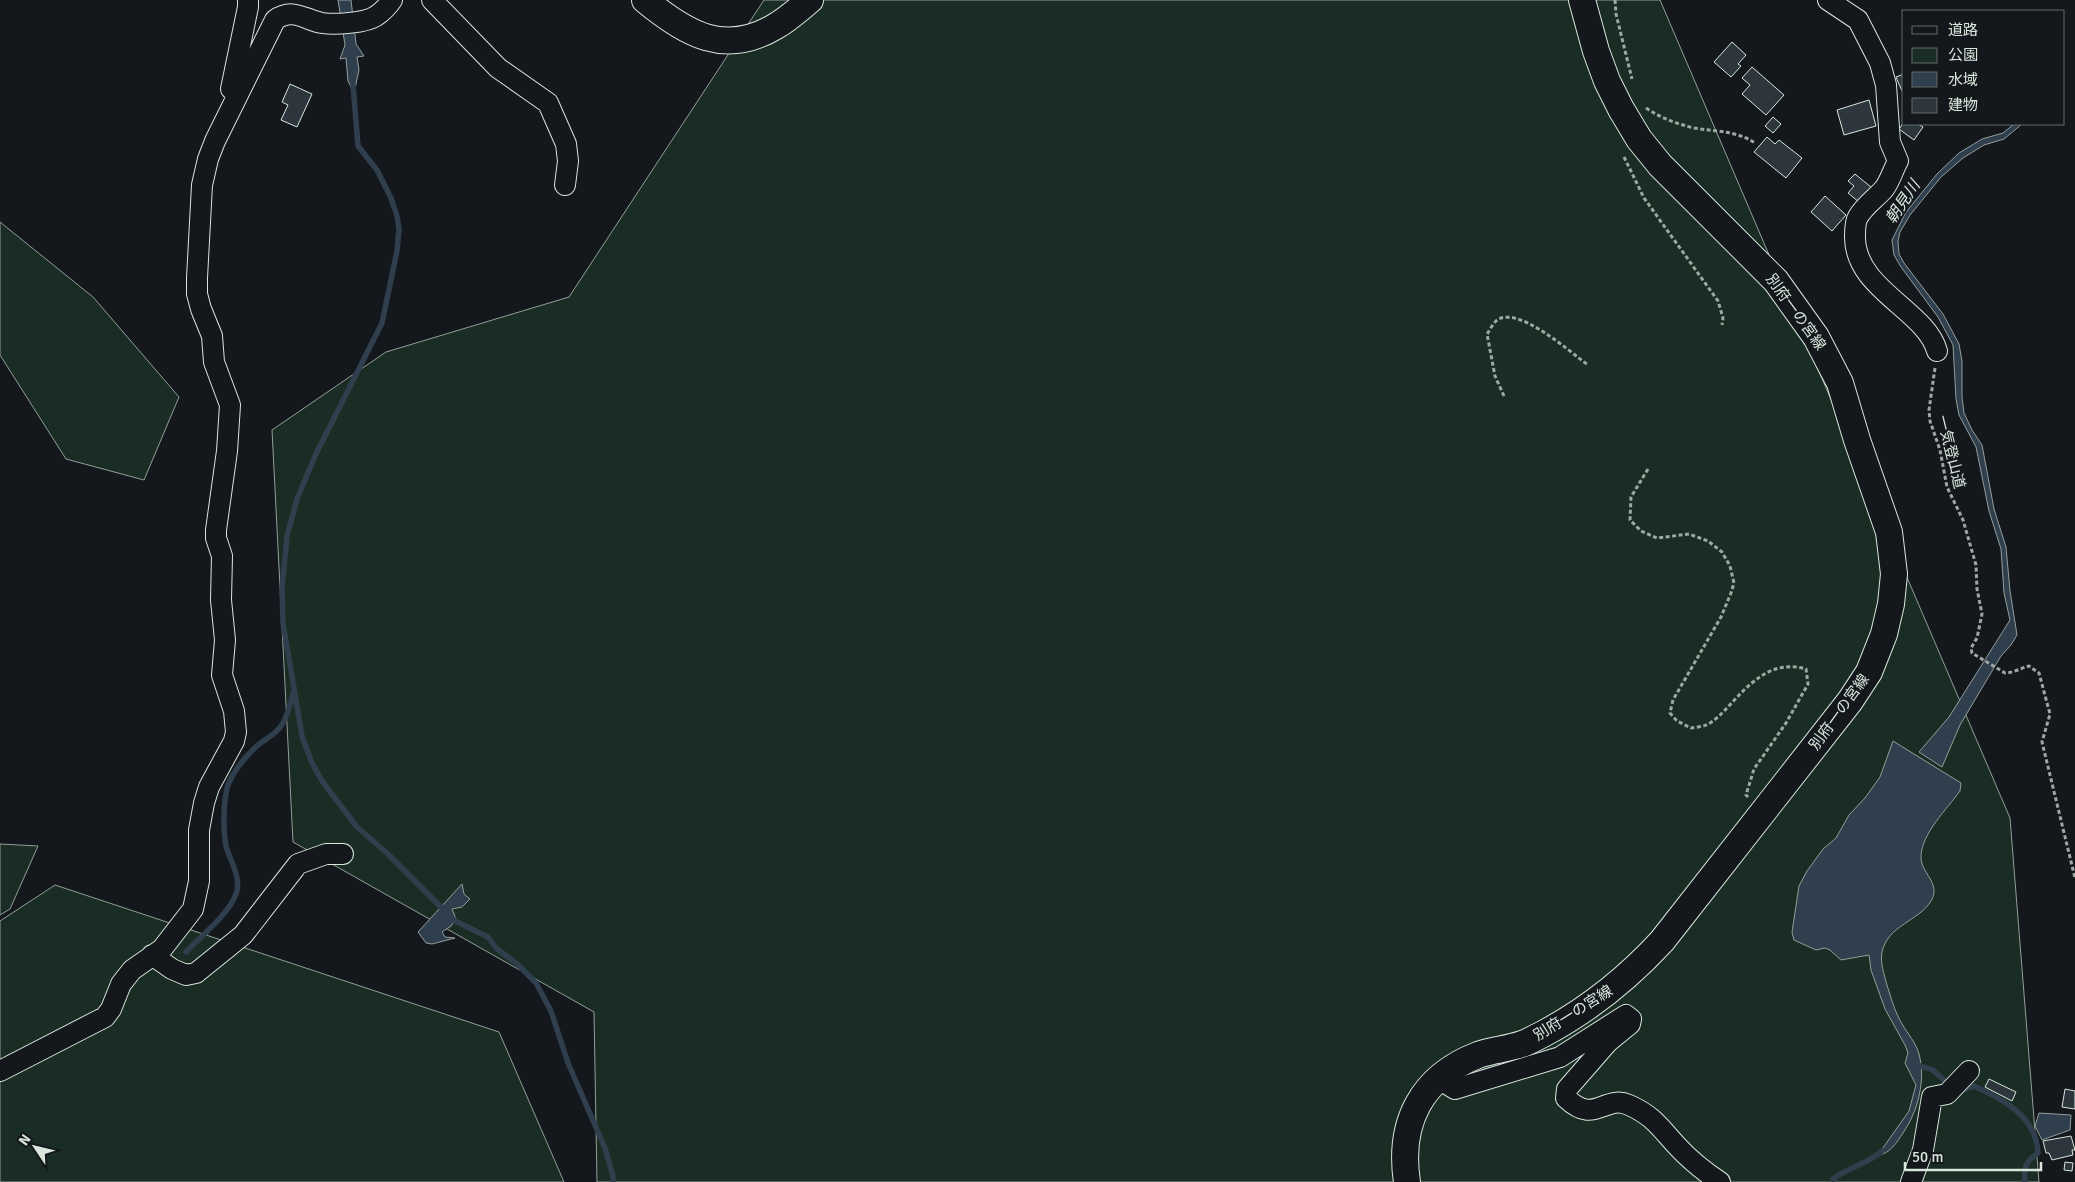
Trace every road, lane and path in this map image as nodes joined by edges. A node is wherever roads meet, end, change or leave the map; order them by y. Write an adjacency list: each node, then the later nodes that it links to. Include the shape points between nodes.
1 (248, 0): 10 (street)
2 (392, 0): 10 (street, via 374,17 362,21 322,23 306,16 282,15 275,20)
3 (432, 0): 14 (street, via 498,68 548,103 566,144)
4 (645, 0): 5 (main road, via 695,34 719,41 734,41 778,25)
5 (810, 0)
6 (1582, 0): 11 (main road, 別府一の宮線, via 1607,82)
7 (1615, 0): 9 (path)
8 (1828, 0): 16 (street, via 1858,20 1880,63 1886,86 1890,142 1898,161 1885,188 1858,218 1855,243 1861,262 1872,278 1918,323 1935,342)
9 (1633, 84)
10 (229, 111): 23 (street, via 208,159 202,185 197,278 201,309 212,336 214,362 230,405 216,538 222,556 221,600 225,640 222,675 234,711 236,732 204,803 199,830 199,881 193,909 162,949)
11 (1630, 124): 12 (path, via 1642,105 1671,122 1738,134); 20 (main road, 別府一の宮線, via 1660,165 1776,281 1816,337 1840,383 1889,532 1894,574 1891,604 1884,634 1868,672 1850,701)
12 (1755, 143)
13 (1625, 158): 15 (path, via 1644,198 1718,301)
14 (565, 185)
15 (1722, 325)
16 (1938, 351): 22 (path, 一気登山道, via 1929,410 1947,487 1963,520 1976,565 1982,614 1972,652 2005,673 2028,666 2039,673 2050,714 2042,742)
17 (1588, 365): 18 (path, via 1529,322 1510,317 1497,320 1487,334 1495,376)
18 (1504, 396)
19 (1648, 469): 20 (path, via 1632,497 1630,520 1641,531 1657,538 1688,534 1708,541 1722,552 1734,583 1721,617 1677,692 1670,713 1691,728 1707,725 1749,684 1768,672 1793,665 1806,669 1808,684 1754,769 1746,796)
20 (1761, 813): 26 (main road, 別府一の宮線, via 1662,940 1635,970 1604,996 1523,1044 1480,1054 1457,1064)
21 (343, 854): 23 (street, via 326,854 298,864 243,935 196,973 186,974 172,969)
22 (2075, 878)
23 (152, 955): 24 (street, via 132,970 121,984 111,1009 104,1017)
24 (0, 1071)
25 (1969, 1071): 29 (street, via 1947,1094 1932,1097 1923,1150)
26 (1438, 1078): 27 (main road, 別府一の宮線, via 1419,1102 1407,1132 1404,1160); 28 (street, via 1455,1089 1560,1056 1626,1015 1631,1019 1630,1024 1608,1042 1566,1089 1566,1098 1576,1108 1589,1111 1627,1104 1654,1119 1680,1148)
27 (1407, 1182)
28 (1720, 1182)
29 (1911, 1182)

